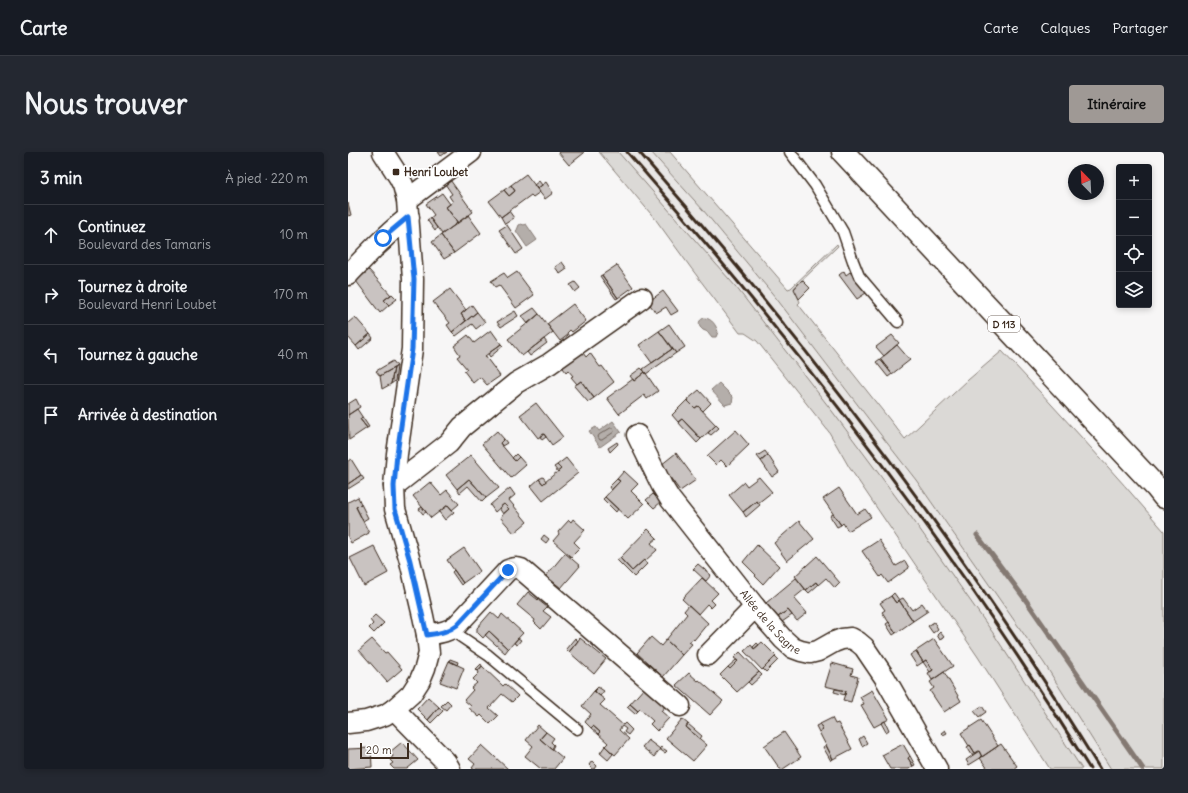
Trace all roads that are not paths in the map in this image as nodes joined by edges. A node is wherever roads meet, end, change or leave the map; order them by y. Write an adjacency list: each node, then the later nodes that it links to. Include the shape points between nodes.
1 (382, 152): 5 (street, via 403,185)
2 (471, 152): 5 (street)
3 (790, 152): 8 (lane, via 815,185 844,232 860,276)
4 (843, 152): 11 (main road, D 113)
5 (408, 209): 6 (street, via 396,227); 10 (street, via 414,279 412,349)
6 (348, 275)
7 (642, 298): 10 (street, via 549,364 516,383 462,427 449,443)
8 (898, 322)
9 (637, 435): 12 (street, Allée de la Sagne, via 670,499)
10 (394, 486): 14 (street, via 395,509)
11 (1164, 497)
12 (755, 607): 15 (street); 21 (street, Allée de la Sagne, via 783,640 801,652 818,651 834,642 851,638 864,647 885,678)
13 (451, 630): 14 (street); 16 (street, via 508,570 521,569); 19 (lane, via 488,655)
14 (427, 635): 17 (street, via 429,652 420,680 411,694)
15 (708, 655)
16 (680, 706)
17 (394, 709): 18 (street, via 366,721); 20 (street)
18 (348, 723)
19 (577, 729)
20 (450, 769)
21 (937, 769)

